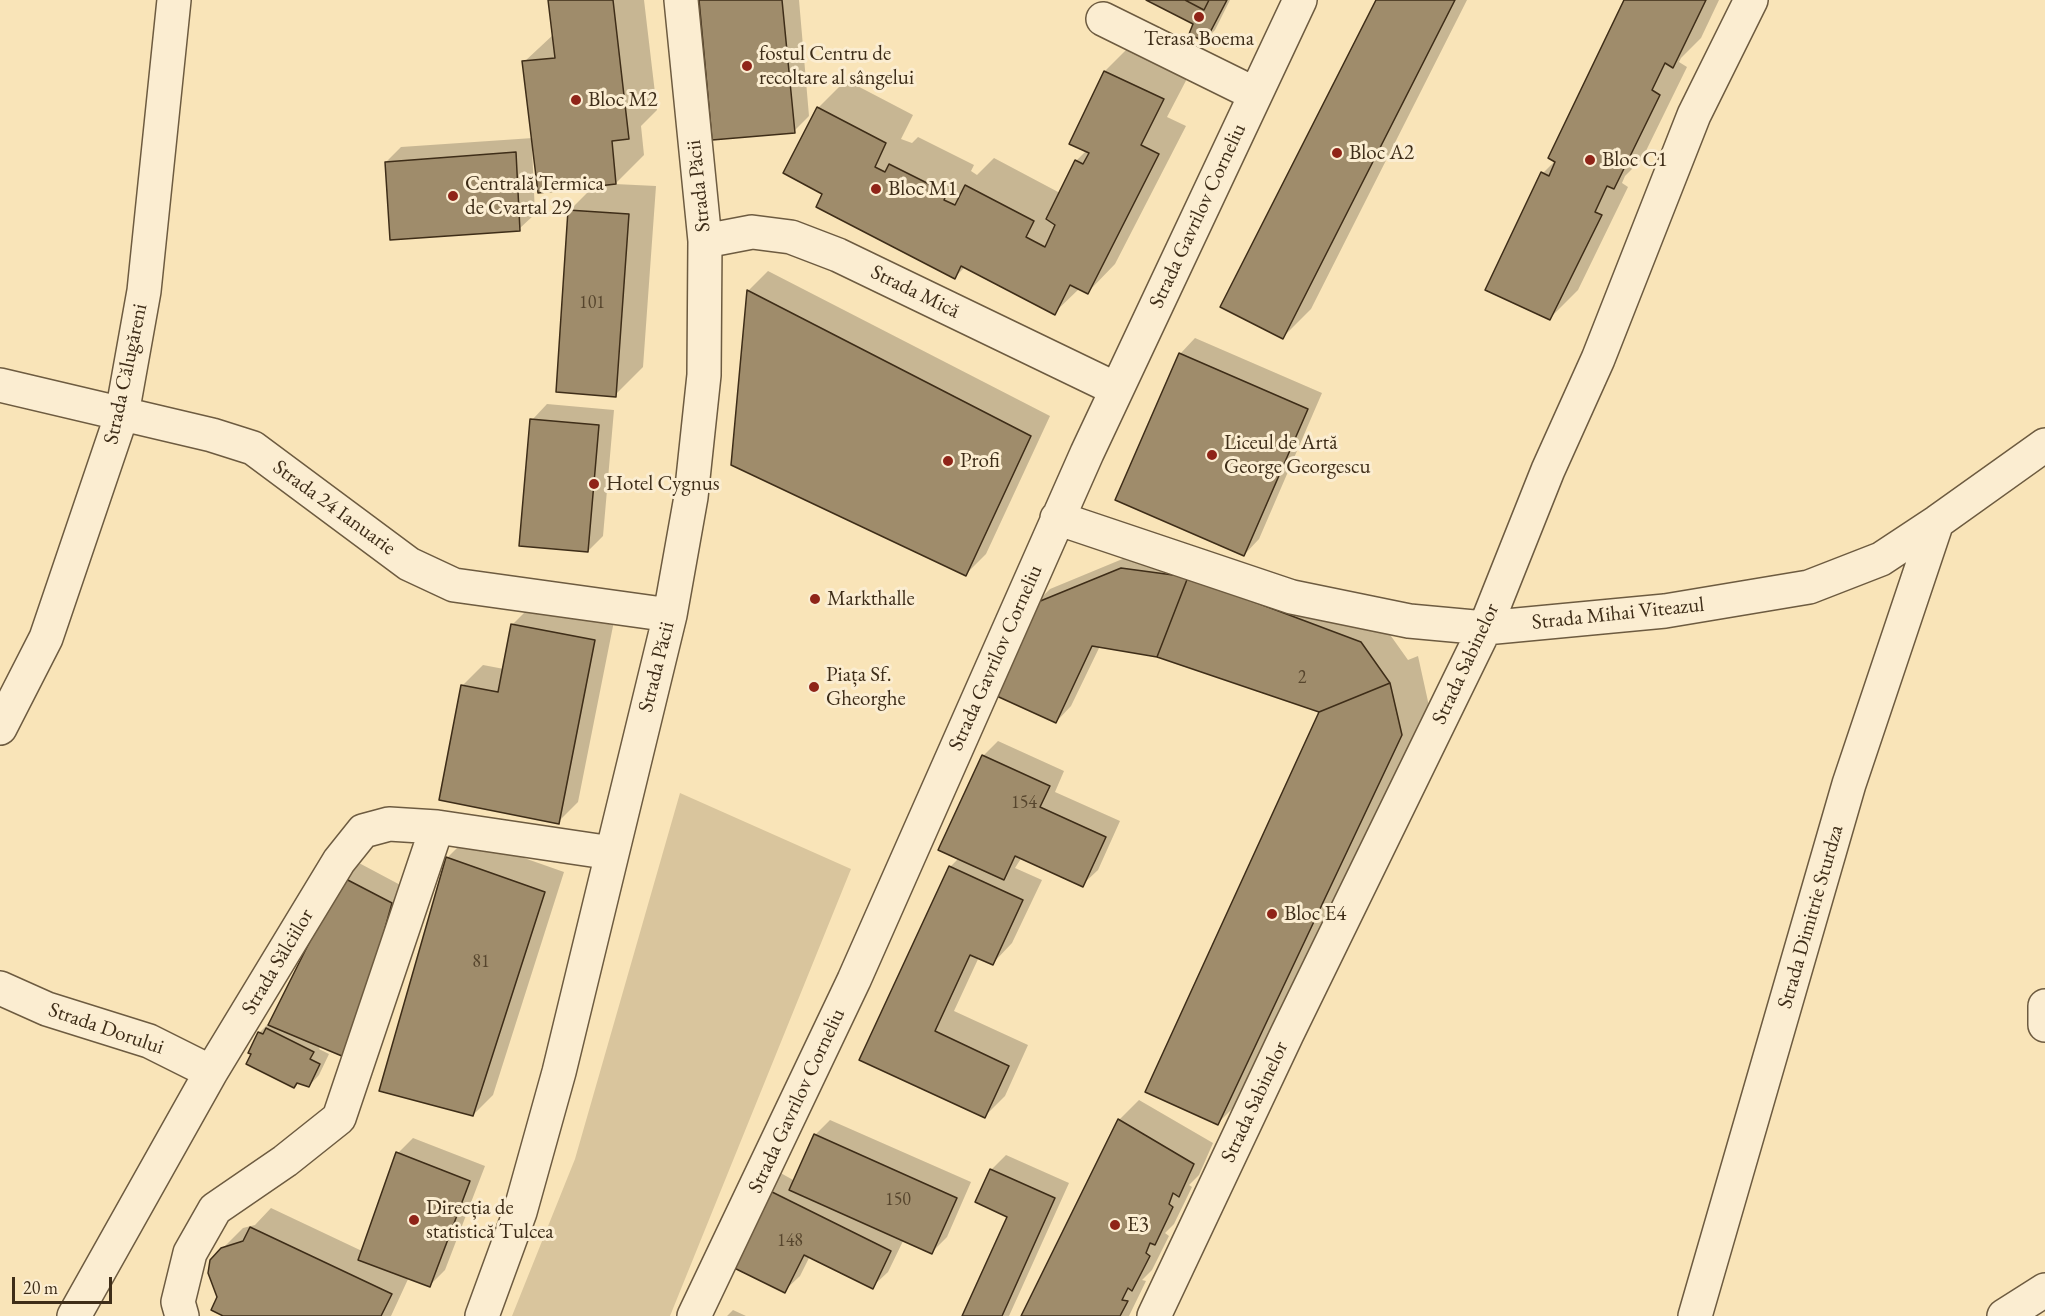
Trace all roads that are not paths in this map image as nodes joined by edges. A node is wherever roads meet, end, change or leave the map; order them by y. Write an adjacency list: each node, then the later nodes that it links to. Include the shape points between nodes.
1 (174, 0): 10 (street, Strada Călugăreni, via 144,291)
2 (681, 0): 7 (street, Strada Păcii)
3 (1300, 0): 6 (street, Strada Gavrilov Corneliu)
4 (1751, 0): 15 (street, Strada Sabinelor, via 1694,115 1598,359 1548,470)
5 (1103, 19): 6 (street)
6 (1255, 94): 9 (street, Strada Gavrilov Corneliu)
7 (705, 241): 9 (street, Strada Mică, via 752,232 791,237 838,255); 14 (street, Strada Păcii, via 704,375 691,497)
8 (0, 385): 10 (street, Strada 24 Ianuarie)
9 (1116, 389): 12 (street, Strada Gavrilov Corneliu)
10 (122, 414): 14 (street, Strada 24 Ianuarie, via 253,448 409,564 454,585); 16 (street, Strada Călugăreni, via 46,638)
11 (2045, 445): 13 (street, Strada Mihai Viteazul)
12 (1057, 518): 15 (street, Strada Mihai Viteazul, via 1292,597 1409,621); 27 (street, Strada Gavrilov Corneliu, via 855,980)
13 (1937, 522): 15 (street, Strada Mihai Viteazul, via 1881,559 1809,588 1665,611); 29 (street, Strada Dimitrie Sturdza, via 1849,784)
14 (670, 615): 18 (street, Strada Păcii)
15 (1485, 628): 28 (street, Strada Sabinelor)
16 (0, 728)
17 (437, 827): 18 (street, Strada Sălciilor); 22 (street, Strada Sălciilor, via 389,824 363,831 339,861); 25 (street, via 339,1118 215,1209 190,1253 177,1302)
18 (612, 853): 26 (street, Strada Păcii, via 539,1145 520,1212)
19 (0, 988): 22 (street, Strada Dorului, via 47,1009 148,1041)
20 (2045, 1006): 21 (street)
21 (2045, 1025)
22 (211, 1072): 24 (street, Strada Sălciilor)
23 (2045, 1290): 30 (street)
24 (74, 1316)
25 (182, 1316)
26 (482, 1316)
27 (694, 1316)
28 (1154, 1316)
29 (1695, 1316)
30 (2004, 1316)

